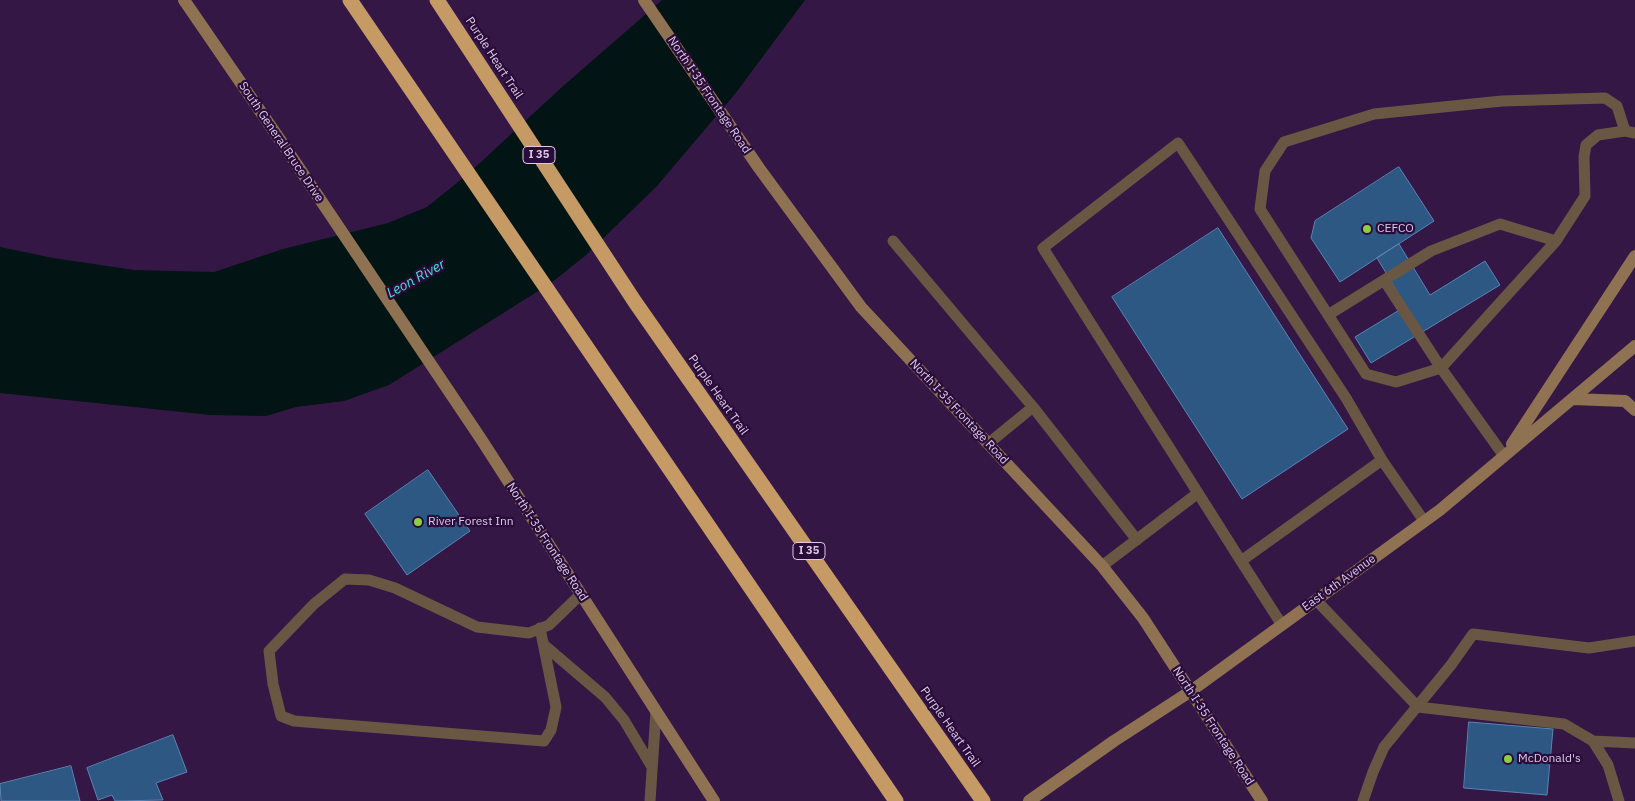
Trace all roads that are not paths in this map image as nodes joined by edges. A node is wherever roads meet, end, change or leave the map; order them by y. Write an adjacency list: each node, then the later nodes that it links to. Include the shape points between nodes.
1 (184, 0): 10 (main road, South General Bruce Drive)
2 (350, 0): 39 (highway)
3 (644, 0): 17 (main road, North I-35 Frontage Road, via 759,168 862,307)
4 (440, 4): 40 (highway, Purple Heart Trail / I 35, via 634,302)
5 (1630, 132): 7 (lane, via 1598,135 1586,145 1585,196); 11 (lane, via 1617,106 1606,98 1596,98 1502,101 1374,114 1284,142 1265,171 1260,209)
6 (893, 241): 15 (lane)
7 (1556, 241): 9 (lane, via 1500,224 1431,251); 13 (lane)
8 (1635, 256): 18 (main road)
9 (1384, 280): 11 (lane); 13 (lane)
10 (377, 285): 25 (main road, North I-35 Frontage Road)
11 (1328, 315): 13 (lane, via 1366,374 1396,382)
12 (1635, 346): 14 (main road, East 6th Avenue)
13 (1441, 368): 18 (lane)
14 (1573, 398): 16 (main road, via 1625,401); 18 (main road, East 6th Avenue)
15 (1033, 407): 17 (lane); 22 (lane)
16 (1635, 410)
17 (988, 444): 24 (main road, North I-35 Frontage Road)
18 (1504, 456): 21 (main road, East 6th Avenue)
19 (1382, 460): 20 (lane, via 1346,398 1178,143 1043,248); 21 (lane); 23 (lane)
20 (1198, 493): 22 (lane); 23 (lane)
21 (1424, 521): 26 (main road, East 6th Avenue)
22 (1137, 540): 24 (lane)
23 (1241, 561): 27 (lane)
24 (1102, 566): 31 (main road, North I-35 Frontage Road, via 1144,618)
25 (581, 594): 28 (lane, via 548,625); 33 (main road, North I-35 Frontage Road)
26 (1316, 600): 27 (main road, East 6th Avenue); 32 (lane)
27 (1282, 625): 31 (main road, East 6th Avenue)
28 (540, 628): 30 (lane); 30 (lane, via 529,633 477,627 395,588 368,580 345,579 314,604 269,651 272,684 281,716 294,722 544,741 551,730 556,707)
29 (1635, 641): 32 (lane, via 1589,648 1473,634)
30 (544, 645): 36 (lane, via 605,697 624,720)
31 (1191, 691): 41 (main road, East 6th Avenue); 42 (main road, North I-35 Frontage Road)
32 (1418, 706): 34 (lane, via 1564,724); 43 (lane, via 1384,747)
33 (656, 711): 36 (lane); 38 (main road, North I-35 Frontage Road)
34 (1593, 741): 35 (lane); 44 (lane, via 1608,765)
35 (1635, 743)
36 (652, 767): 37 (lane)
37 (650, 801)
38 (714, 801)
39 (896, 801)
40 (983, 801)
41 (1029, 801)
42 (1262, 801)
43 (1364, 801)
44 (1619, 801)

